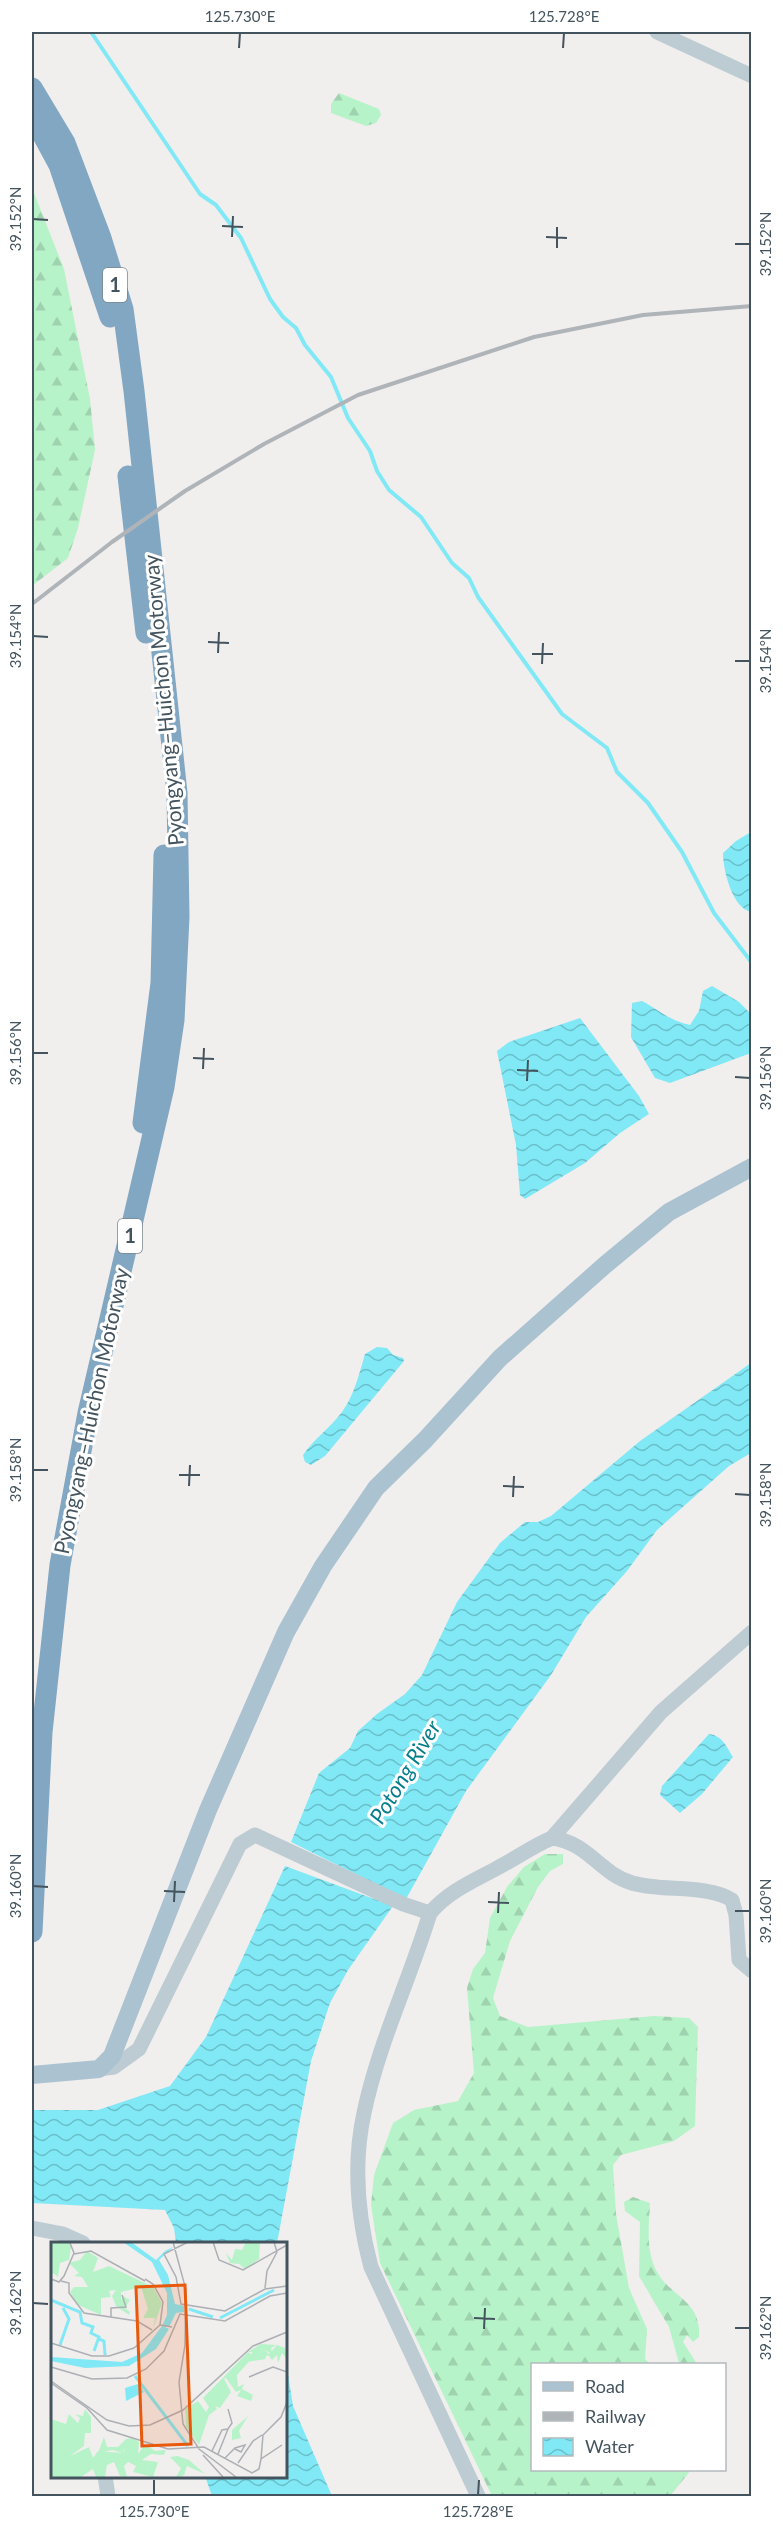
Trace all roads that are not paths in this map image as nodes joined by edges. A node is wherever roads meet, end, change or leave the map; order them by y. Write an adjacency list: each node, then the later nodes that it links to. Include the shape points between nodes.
1 (657, 32): 2 (street)
2 (752, 76)
3 (32, 88): 5 (highway, Pyongyang–Huichon Motorway / 1, via 65,143 123,309 134,391)
4 (32, 115): 5 (highway, Pyongyang–Huichon Motorway / 1, via 59,165 111,321)
5 (137, 500): 6 (highway, Pyongyang–Huichon Motorway / 1)
6 (142, 542): 9 (highway, Pyongyang–Huichon Motorway / 1, via 164,808 161,983 139,1141 66,1458 45,1570); 12 (highway, Pyongyang–Huichon Motorway / 1, via 177,793 179,916 174,1020 165,1087 88,1413 60,1565 42,1732)
7 (752, 1167): 14 (main road, via 669,1212 596,1272 500,1358 376,1488 323,1566 286,1632 208,1810 112,2056)
8 (752, 1632): 10 (street, via 661,1712)
9 (32, 1709)
10 (552, 1838): 11 (street, via 455,1889); 13 (street, via 568,1840 585,1849 608,1871 630,1882 722,1893 732,1900 740,1960)
11 (430, 1913): 14 (street, via 255,1835 240,1844 139,2049 114,2067); 20 (street, via 364,2112 358,2148 361,2227 371,2266)
12 (32, 1932)
13 (752, 1971)
14 (99, 2069): 15 (main road)
15 (32, 2075)
16 (32, 2228): 17 (street)
17 (81, 2242)
18 (105, 2477): 19 (street)
19 (108, 2496)
20 (478, 2496)

